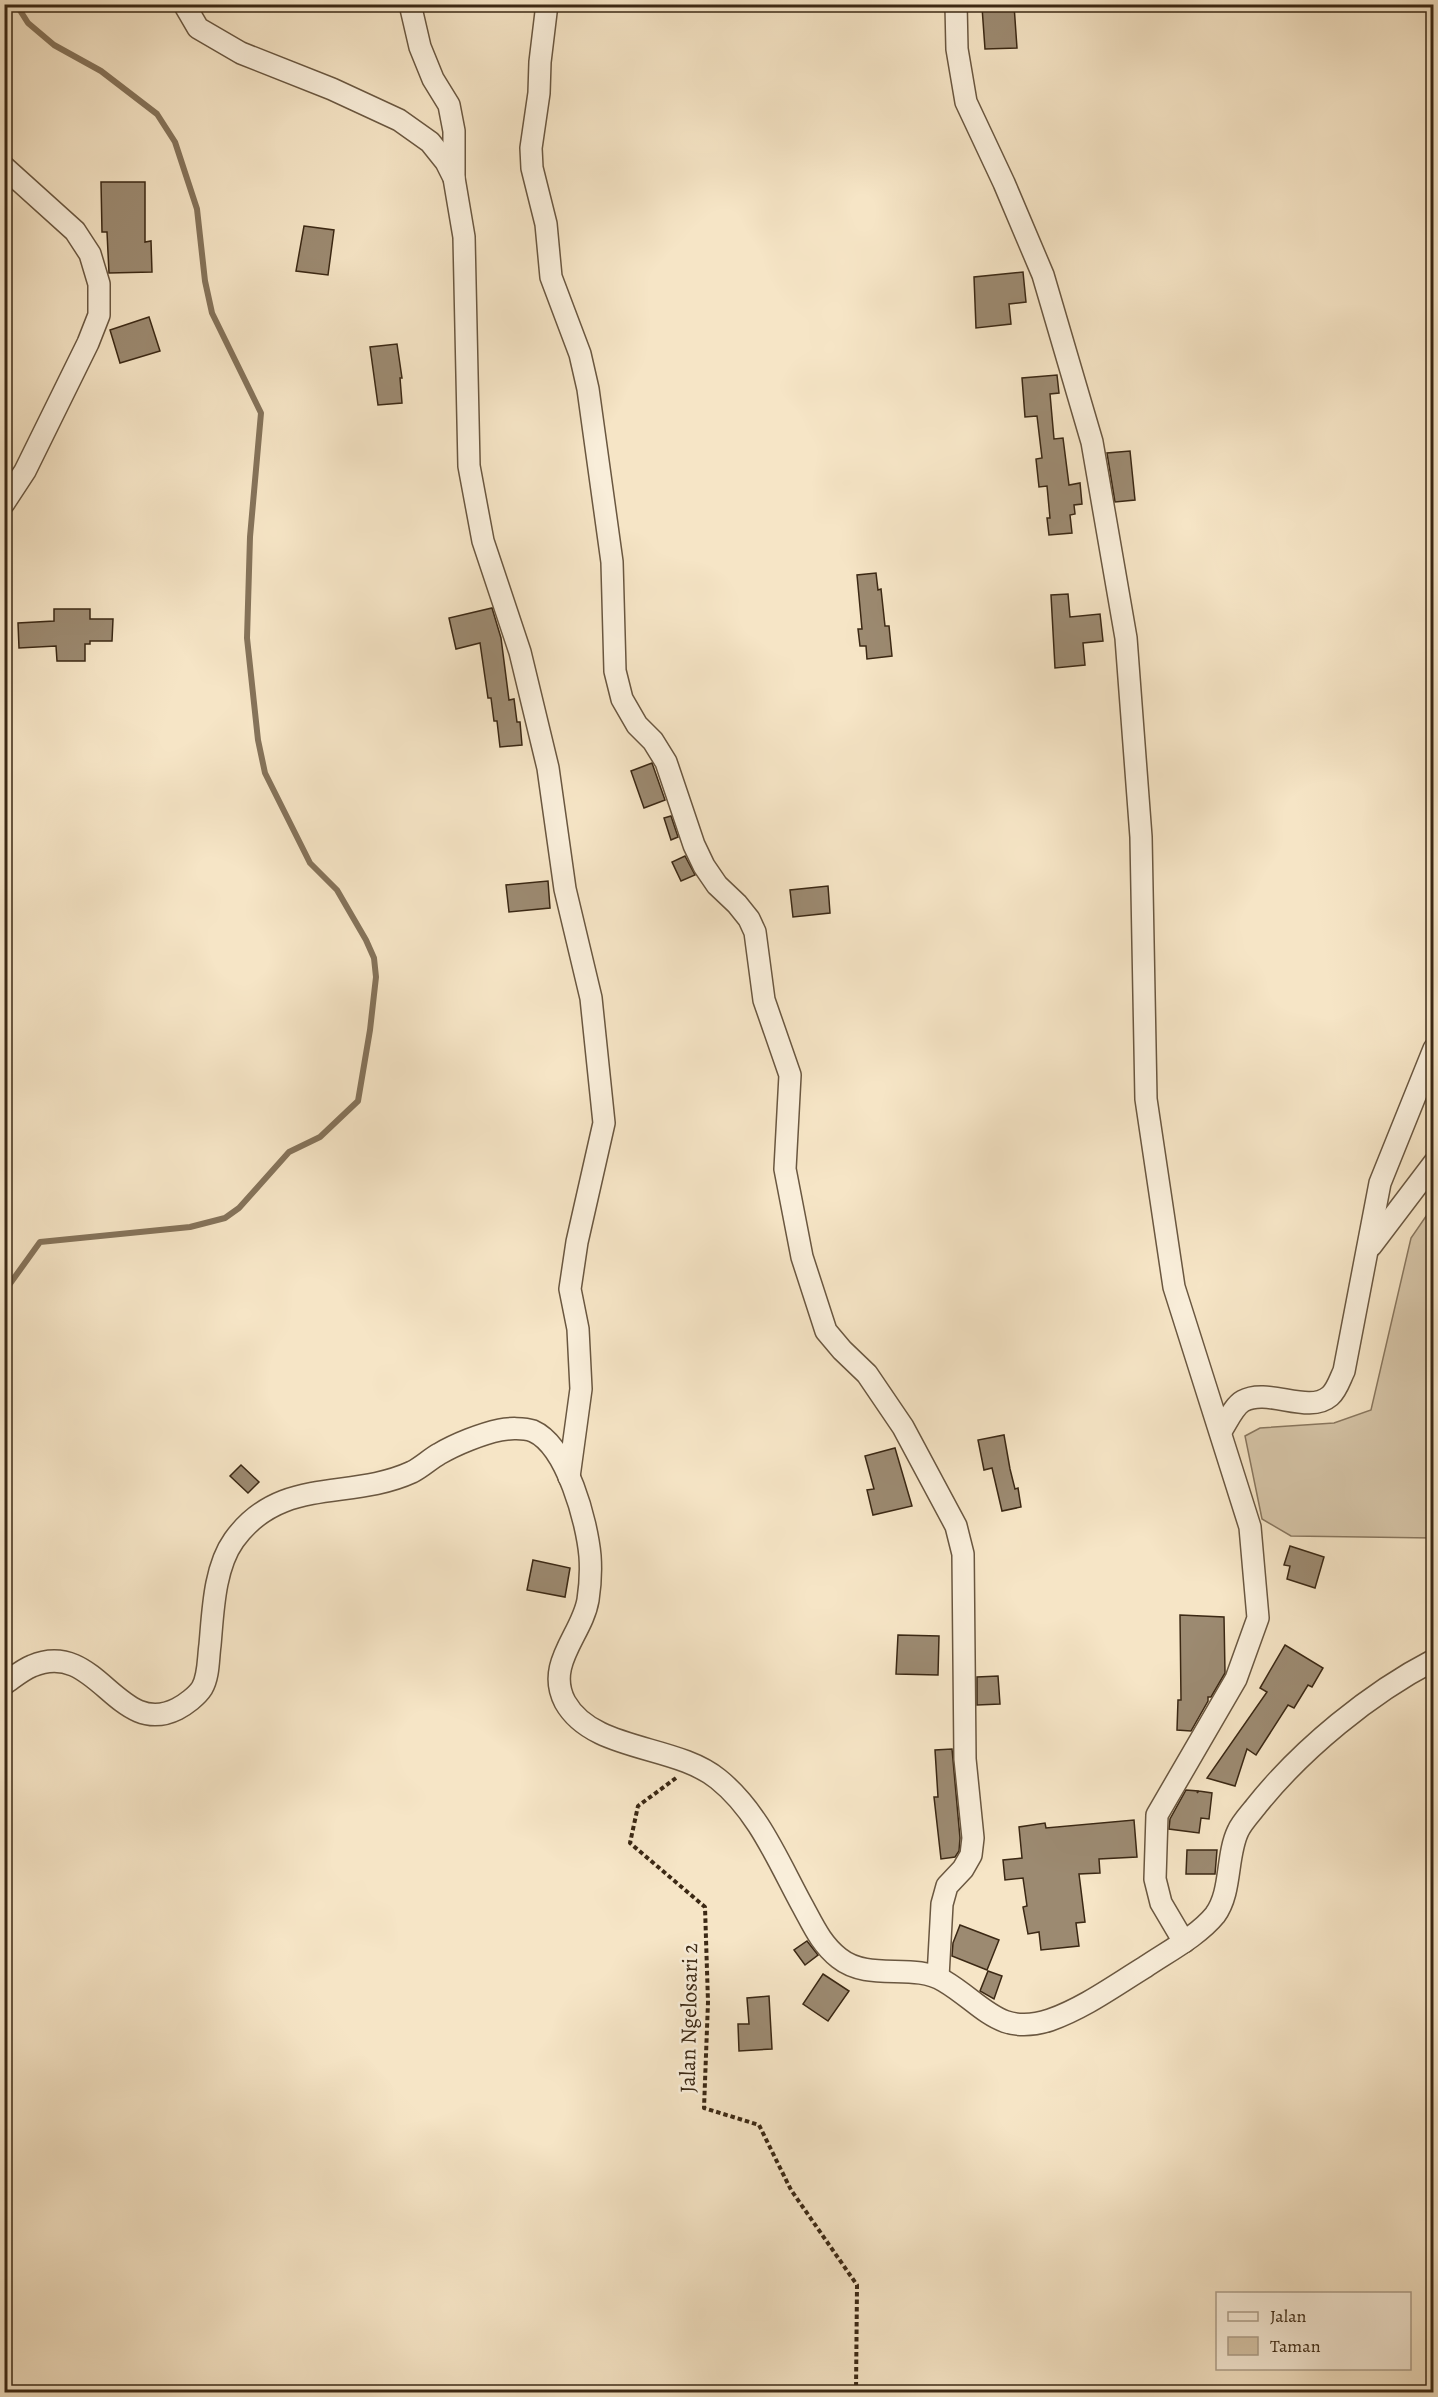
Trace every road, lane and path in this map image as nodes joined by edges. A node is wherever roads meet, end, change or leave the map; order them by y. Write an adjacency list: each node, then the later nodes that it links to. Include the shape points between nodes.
1 (184, 4): 6 (street, via 198,28 241,53 399,120 430,142)
2 (410, 4): 6 (street, via 420,47 449,105 454,131)
3 (546, 4): 17 (street, via 532,168 546,224 551,277 580,354 588,389 612,562 615,671 622,699 666,762 704,866 755,932 764,1000 790,1075 784,1169 802,1257 826,1331 867,1374 903,1427 956,1527 963,1554 964,1759 973,1838 971,1855 947,1886 942,1904)
4 (956, 4): 11 (street, via 957,48 966,102 1043,275 1092,442 1107,518 1126,639 1141,837 1146,1099 1174,1287)
5 (4, 167): 7 (street, via 75,231 90,254 99,284 99,315 88,343 25,471)
6 (454, 178): 12 (street, via 464,237 469,466 483,541 520,652 548,768 565,889 591,998 604,1123 570,1289 578,1329 581,1389)
7 (4, 502)
8 (1434, 1049): 10 (street, via 1380,1183)
9 (1434, 1162): 10 (street)
10 (1367, 1252): 11 (street, via 1344,1371 1330,1396 1317,1402 1257,1396 1242,1402)
11 (1221, 1431): 16 (street, via 1250,1527 1258,1618 1236,1679 1157,1815 1155,1878 1161,1903)
12 (569, 1477): 14 (street, via 552,1446 531,1430 504,1429 445,1450 413,1471 368,1486 285,1499 251,1519 230,1545 214,1593 203,1686 191,1700 172,1712 139,1713 87,1670 70,1663 32,1665); 15 (street, via 590,1557 588,1604 558,1670 564,1700 585,1725 615,1740 674,1755)
13 (1434, 1660): 16 (street, via 1341,1720 1276,1782 1237,1833 1217,1913)
14 (4, 1684)
15 (716, 1777): 17 (street, via 754,1817 821,1942 844,1963 864,1970); 18 (path, Jalan Ngelosari 2, via 677,1778 638,1806 630,1843 705,1906 708,2002 704,2108 759,2125 791,2190 857,2285)
16 (1184, 1942): 17 (street, via 1092,2000 1049,2020 1021,2026 999,2020)
17 (938, 1977)
18 (856, 2392)

